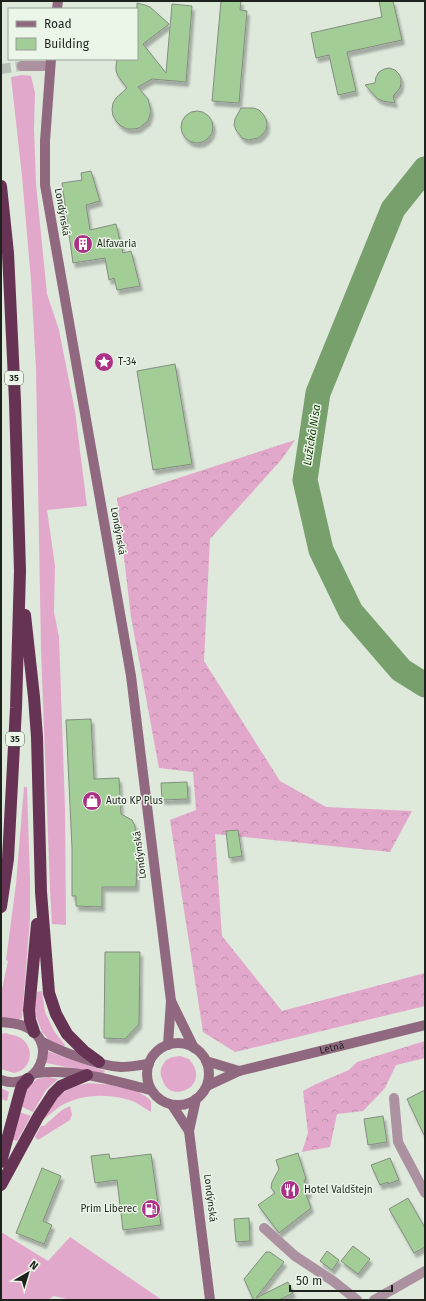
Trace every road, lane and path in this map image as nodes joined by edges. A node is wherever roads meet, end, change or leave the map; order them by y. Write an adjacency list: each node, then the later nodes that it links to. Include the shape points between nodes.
1 (51, 63): 2 (street, Londýnská); 7 (street, Londýnská, via 45,141 45,185 131,676)
2 (22, 66)
3 (1, 186): 4 (highway, 35, via 8,253)
4 (20, 570): 5 (highway, 35, via 37,737); 6 (highway, 35, via 8,859)
5 (41, 892): 10 (highway, 35, via 29,1010); 14 (highway, 35, via 49,993 56,1014 67,1034)
6 (1, 907)
7 (171, 1001): 11 (street, Londýnská); 12 (street, Londýnská)
8 (1, 1022): 10 (street, via 21,1024)
9 (425, 1025): 16 (street, Letná)
10 (37, 1037): 14 (street, via 52,1048); 18 (street, via 43,1053 41,1065)
11 (168, 1045): 12 (street, via 186,1044); 15 (street, via 153,1056)
12 (194, 1048): 13 (street, Londýnská)
13 (206, 1061): 16 (street); 20 (street, via 209,1077)
14 (99, 1062): 15 (street, via 120,1067)
15 (149, 1064): 21 (street, via 147,1077)
16 (239, 1071): 20 (street, Letná)
17 (87, 1075): 18 (street, via 50,1071); 21 (street); 27 (highway, via 61,1086 53,1094)
18 (32, 1076): 19 (street, via 18,1083); 26 (highway, via 22,1086)
19 (1, 1080)
20 (207, 1086): 23 (street)
21 (151, 1090): 24 (street, Londýnská, via 164,1102)
22 (394, 1098): 28 (street, via 398,1142)
23 (196, 1099): 24 (street, via 189,1103); 25 (street)
24 (172, 1105): 25 (street, Londýnská)
25 (189, 1132): 31 (street, Londýnská)
26 (1, 1162)
27 (1, 1184)
28 (425, 1193)
29 (264, 1228): 32 (street, via 295,1256)
30 (425, 1271): 33 (street)
31 (210, 1300)
32 (357, 1300)
33 (374, 1300)

